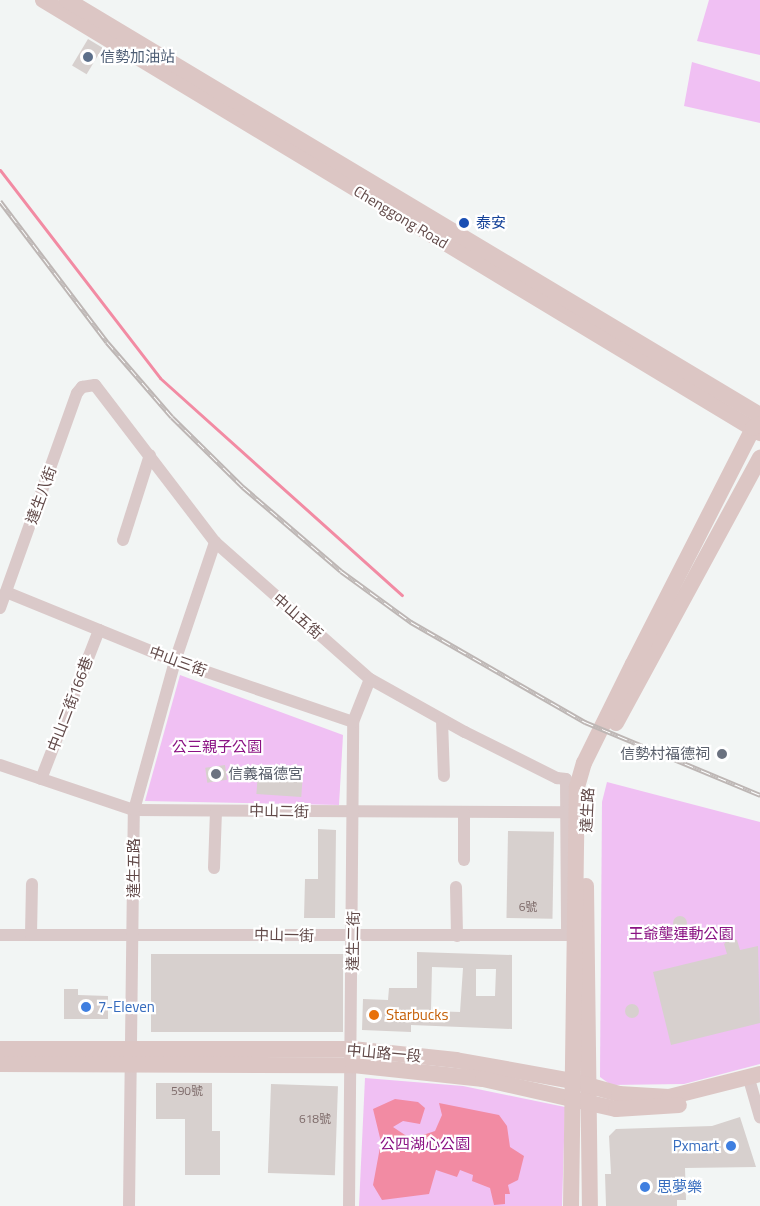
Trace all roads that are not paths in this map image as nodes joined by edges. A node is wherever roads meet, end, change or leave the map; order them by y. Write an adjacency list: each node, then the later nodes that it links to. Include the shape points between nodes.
1 (43, 0): 3 (street, Chenggong Road)
2 (67, 0): 3 (street, Chenggong Road)
3 (600, 327): 5 (street, Chenggong Road)
4 (87, 385): 6 (street, 中山五街, via 100,389); 10 (street, 達生八街, via 77,393)
5 (758, 425): 36 (street, 達生路, via 584,763 575,807)
6 (150, 455): 8 (street); 9 (street, 中山五街)
7 (760, 458): 44 (street, 達生路, via 593,765 586,806)
8 (123, 540)
9 (215, 542): 13 (street, 達生五路); 14 (street, 中山五街)
10 (6, 592): 11 (street, 達生八街); 12 (street, 中山三街)
11 (0, 608)
12 (99, 630): 13 (street, 中山三街); 19 (street, 中山二街166巷)
13 (175, 661): 16 (street, 中山三街); 21 (street, 達生五路)
14 (370, 679): 15 (street, 中山五街); 16 (street, 達生二街)
15 (442, 720): 18 (street); 20 (street, 中山五街)
16 (353, 722): 23 (street, 達生二街)
17 (0, 765): 19 (street, 中山二街)
18 (444, 776)
19 (41, 778): 21 (street, 中山二街)
20 (566, 779): 24 (street, 達生路)
21 (134, 810): 22 (street, 中山二街); 30 (street, 達生五路)
22 (216, 811): 23 (street, 中山二街); 27 (street)
23 (354, 812): 25 (street, 中山二街); 34 (street, 達生二街)
24 (566, 812): 25 (street, 中山二街); 33 (street, 達生路)
25 (464, 813): 26 (street)
26 (464, 860)
27 (214, 868)
28 (32, 884): 32 (street)
29 (456, 887): 35 (street)
30 (134, 934): 32 (street, 中山一街); 34 (street, 中山一街); 38 (street, 達生五路)
31 (0, 935): 32 (street, 中山一街)
32 (31, 935)
33 (567, 935): 35 (street, 中山一街); 36 (street, 達生路, via 568,993)
34 (353, 936): 35 (street, 中山一街); 39 (street, 達生二街)
35 (457, 936)
36 (575, 1003): 42 (street, 達生路)
37 (0, 1049): 38 (street, 中山路一段)
38 (134, 1049): 39 (street, 中山路一段); 41 (street, 達生五路)
39 (352, 1057): 41 (street, 中山路一段); 42 (street, 中山路一段, via 456,1060); 44 (street, 中山路一段); 47 (street, 達生二街)
40 (0, 1064): 41 (street, 中山路一段)
41 (132, 1066): 46 (street, 達生五路)
42 (573, 1081): 44 (street, 達生路)
43 (755, 1081): 44 (street, 中山路一段, via 668,1108 616,1109); 45 (street)
44 (584, 1096): 48 (street, 達生路); 49 (street, 達生路)
45 (760, 1117)
46 (129, 1206)
47 (350, 1206)
48 (571, 1206)
49 (590, 1206)

